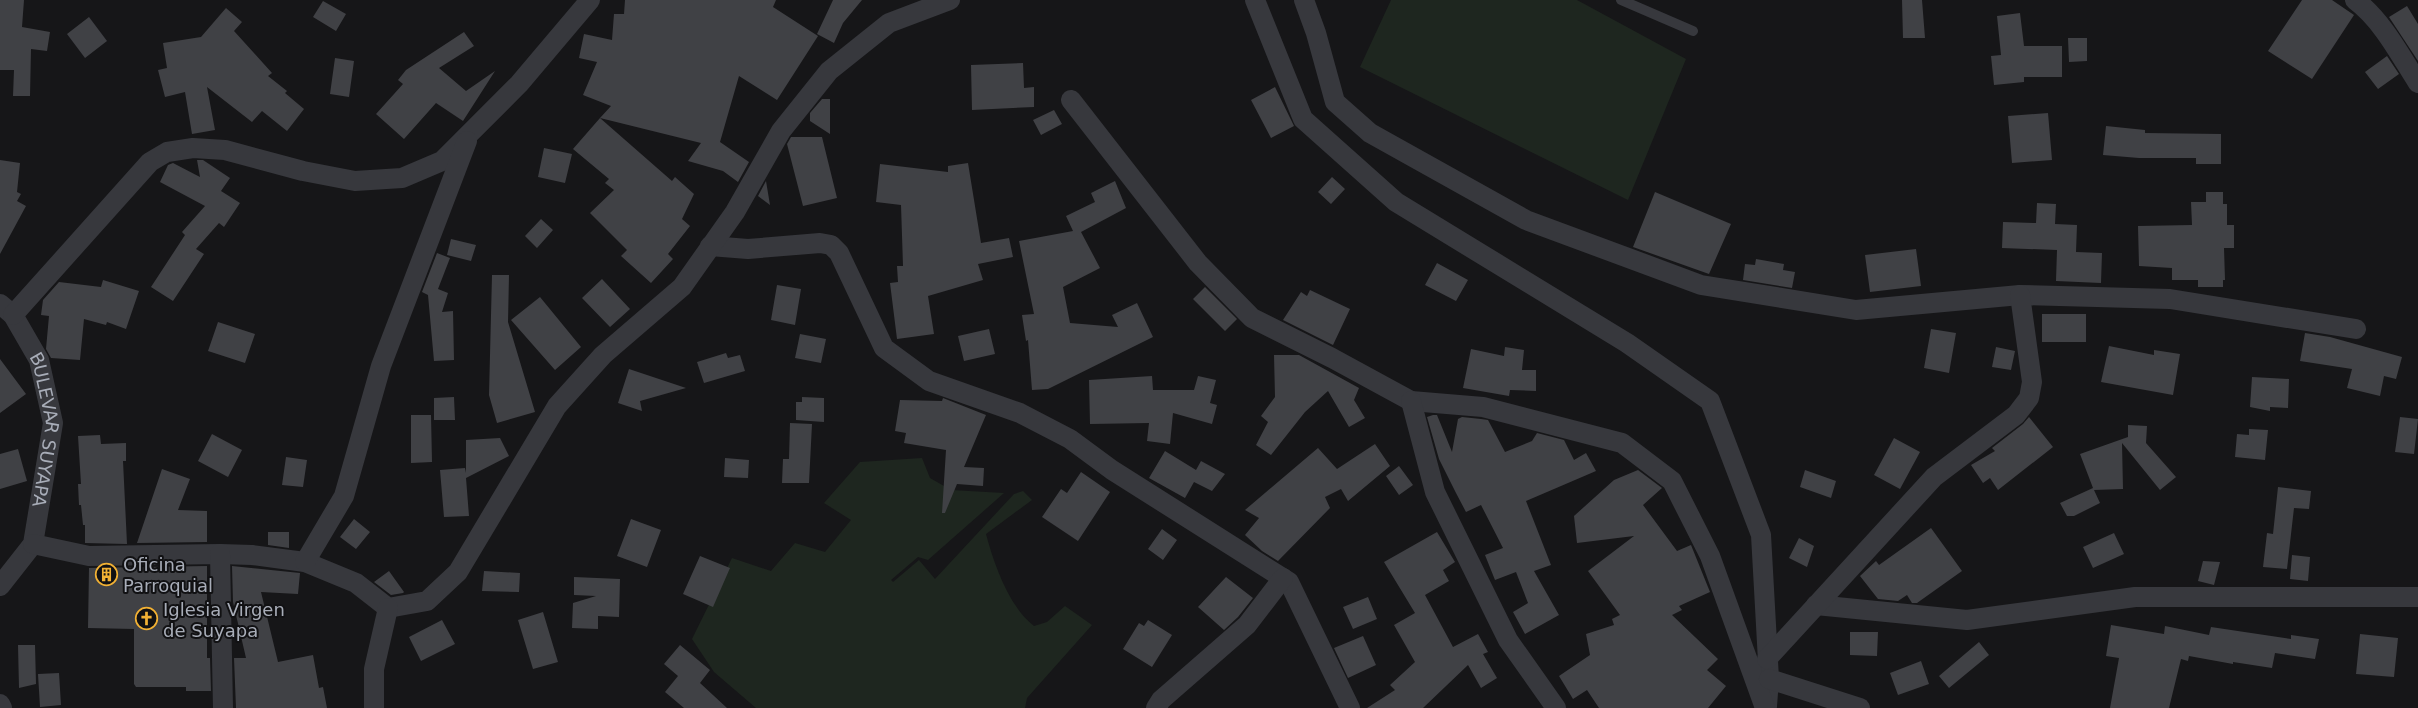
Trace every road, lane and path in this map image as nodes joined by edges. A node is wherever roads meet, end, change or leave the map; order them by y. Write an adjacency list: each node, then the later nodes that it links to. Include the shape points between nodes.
1 (950, 0): 11 (street, via 889,23 828,71 781,131 735,212)
2 (1255, 0): 24 (street, via 1303,119 1396,202 1627,343 1710,401 1761,535)
3 (1304, 0): 12 (street, via 1335,102 1370,133 1526,220 1701,286 1856,310)
4 (1621, 0): 7 (lane)
5 (2355, 0): 8 (street, via 2390,39)
6 (585, 2): 10 (street, via 520,84)
7 (1693, 32)
8 (2418, 83)
9 (1071, 100): 15 (street, via 1198,263 1252,318)
10 (470, 133): 13 (street, via 442,161 402,178 354,181 225,150 194,148 167,152 150,162); 18 (street, via 381,366 344,496)
11 (710, 246): 19 (street, via 748,249 820,243 831,245 840,253 884,348 929,381 1020,413 1070,439 1112,470); 23 (street, via 682,287 603,355 557,406 458,572 427,601)
12 (2020, 295): 14 (street, via 2170,299); 22 (street, via 2032,382 2029,398 2016,415 1934,477)
13 (6, 310): 16 (street, BULEVAR SUYAPA, via 39,360 52,423)
14 (2356, 329)
15 (1411, 401): 31 (street, via 1435,492 1508,640); 32 (street, via 1483,407 1622,443 1672,480 1710,556)
16 (34, 544): 17 (street, via 89,556); 20 (street)
17 (220, 554): 18 (street); 27 (street)
18 (306, 562): 23 (street, via 356,583)
19 (1283, 578): 29 (street, via 1247,625 1161,700); 30 (street, via 1289,582)
20 (0, 586)
21 (2418, 598): 22 (street, via 2135,597 1967,620)
22 (1816, 605): 24 (street)
23 (388, 608): 28 (street, via 374,669)
24 (1768, 669): 32 (street); 33 (street)
25 (0, 704): 26 (street)
26 (2, 708)
27 (223, 708)
28 (374, 708)
29 (1156, 708)
30 (1350, 708)
31 (1556, 708)
32 (1766, 708)
33 (1860, 708)

